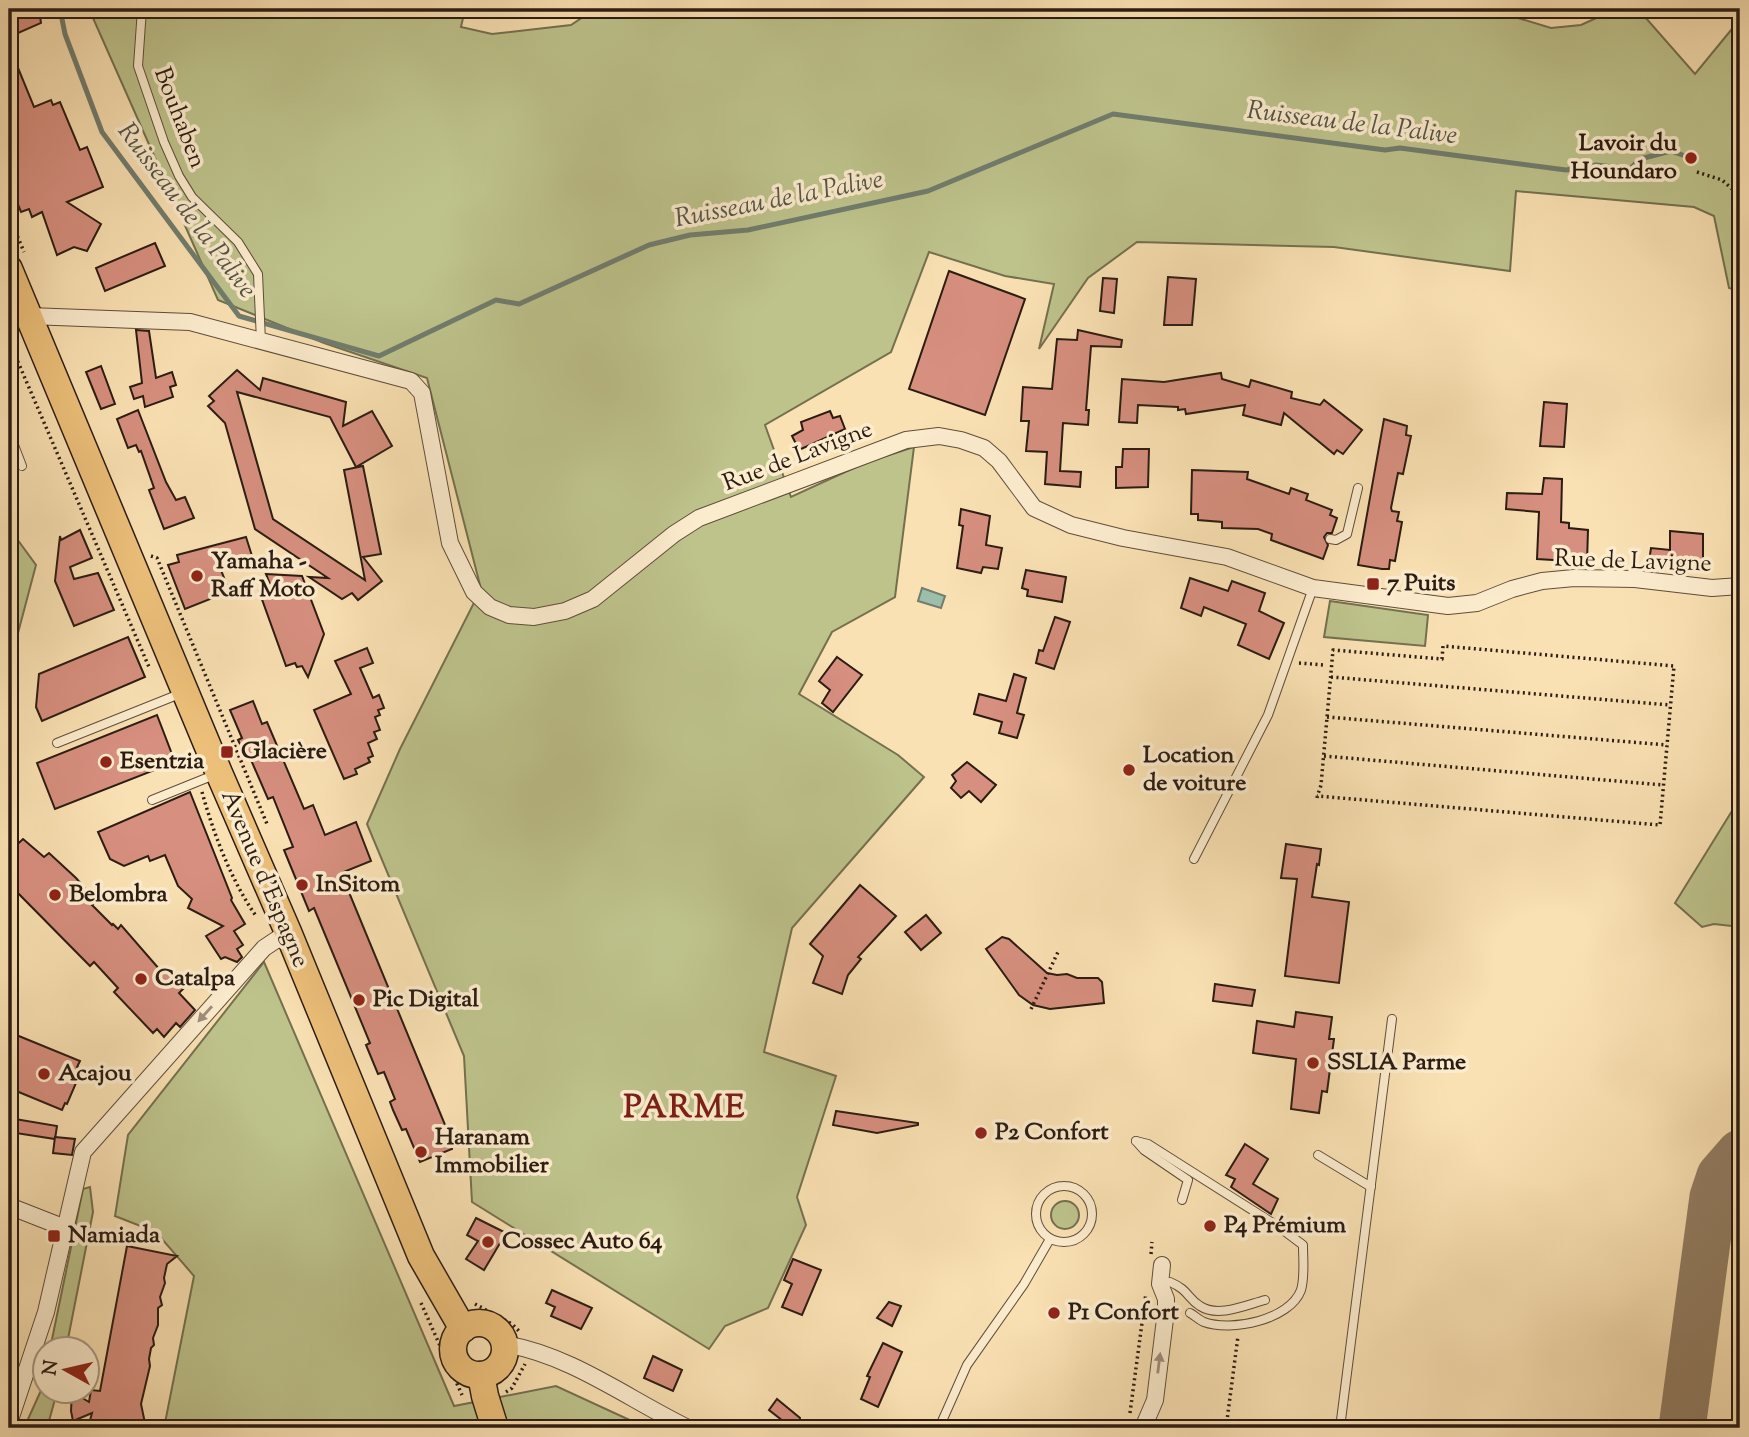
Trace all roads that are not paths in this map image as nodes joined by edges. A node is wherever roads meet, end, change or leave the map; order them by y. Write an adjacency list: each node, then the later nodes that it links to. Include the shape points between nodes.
1 (142, 9): 4 (lane, Bouhaben, via 138,66 164,142 192,197 238,242 258,274)
2 (9, 268): 3 (main road, Avenue d'Espagne)
3 (29, 316): 4 (street, Rue de Lavigne, via 190,322); 11 (main road, Avenue d'Espagne)
4 (261, 338): 10 (street, Rue de Lavigne, via 411,381 422,393 450,543 474,592 509,615 534,617 565,611 593,599 699,519 906,440 939,436 984,448 1034,508 1062,522 1227,557)
5 (9, 432): 6 (lane)
6 (22, 466)
7 (1358, 488): 8 (lane, via 1347,534)
8 (1330, 540)
9 (1740, 586): 10 (street, Rue de Lavigne, via 1574,578 1542,581 1477,603 1448,606)
10 (1313, 588): 15 (lane, via 1268,715)
11 (177, 695): 12 (lane); 13 (main road, Avenue d'Espagne)
12 (57, 743)
13 (209, 777): 14 (lane); 16 (main road, Avenue d'Espagne)
14 (152, 800)
15 (1194, 859)
16 (288, 932): 22 (street, one-way to 22, via 264,948 83,1152); 28 (main road, Avenue d'Espagne, via 421,1256)
17 (1392, 1019): 19 (lane)
18 (1318, 1155): 19 (lane)
19 (1371, 1187): 37 (lane)
20 (1182, 1200): 27 (lane, via 1188,1180 1136,1141 1148,1144 1303,1245 1301,1290 1287,1310 1270,1318 1220,1325)
21 (9, 1206): 22 (street)
22 (65, 1228): 31 (street, via 46,1312)
23 (1050, 1238): 23 (lane, via 1073,1241 1090,1226 1091,1205 1078,1189 1056,1187 1042,1197 1037,1221); 35 (lane, via 967,1365)
24 (1156, 1260): 36 (street, one-way to 24, via 1155,1400 1166,1311)
25 (1170, 1282): 26 (lane, via 1184,1287 1199,1306 1214,1312)
26 (1265, 1300)
27 (1190, 1312)
28 (463, 1329): 29 (main road, via 475,1323 492,1326); 30 (main road, via 456,1338 454,1355 463,1369)
29 (504, 1344): 30 (main road, via 501,1364); 34 (street, via 555,1357)
30 (481, 1375): 33 (main road)
31 (12, 1404): 32 (street)
32 (9, 1423)
33 (495, 1428)
34 (688, 1428)
35 (939, 1428)
36 (1143, 1428)
37 (1340, 1428)

